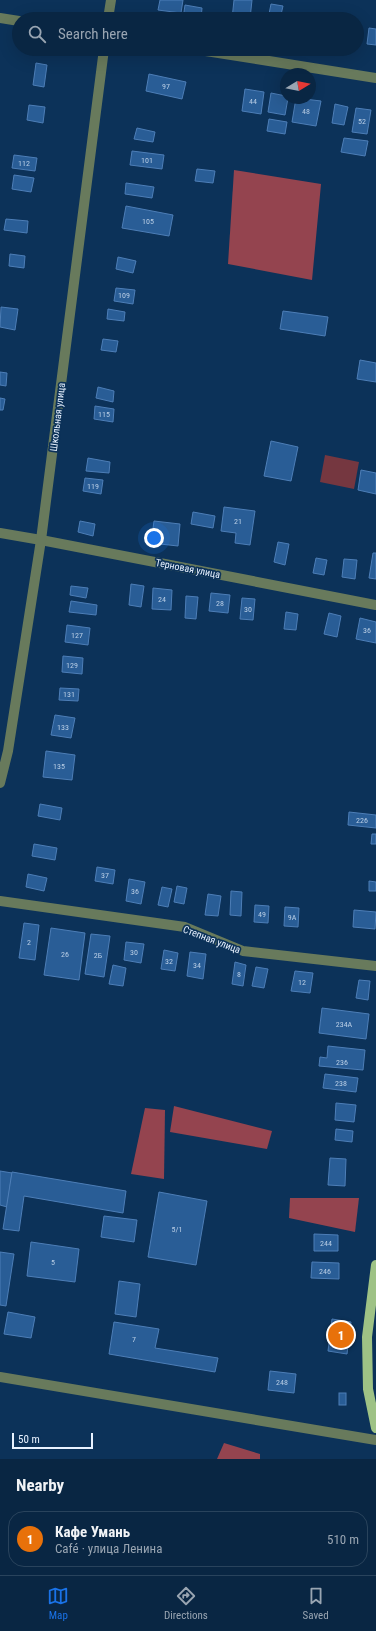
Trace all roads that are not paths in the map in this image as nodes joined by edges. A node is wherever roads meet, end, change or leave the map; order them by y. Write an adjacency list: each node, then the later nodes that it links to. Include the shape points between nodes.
1 (111, 0): 2 (street)
2 (109, 12)
3 (0, 18): 4 (street)
4 (12, 20)
5 (103, 56): 9 (street, Школьная улица)
6 (237, 56): 7 (street)
7 (376, 78)
8 (0, 533): 9 (street, Терновая улица)
9 (41, 540): 10 (street, Терновая улица); 11 (street, Школьная улица, via 8,751)
10 (376, 605)
11 (0, 783)
12 (0, 901): 13 (street, Степная улица, via 185,927 243,951)
13 (376, 966)
14 (376, 1264): 16 (main road, via 367,1337 368,1390)
15 (0, 1377): 17 (street)
16 (376, 1428)
17 (376, 1440)

